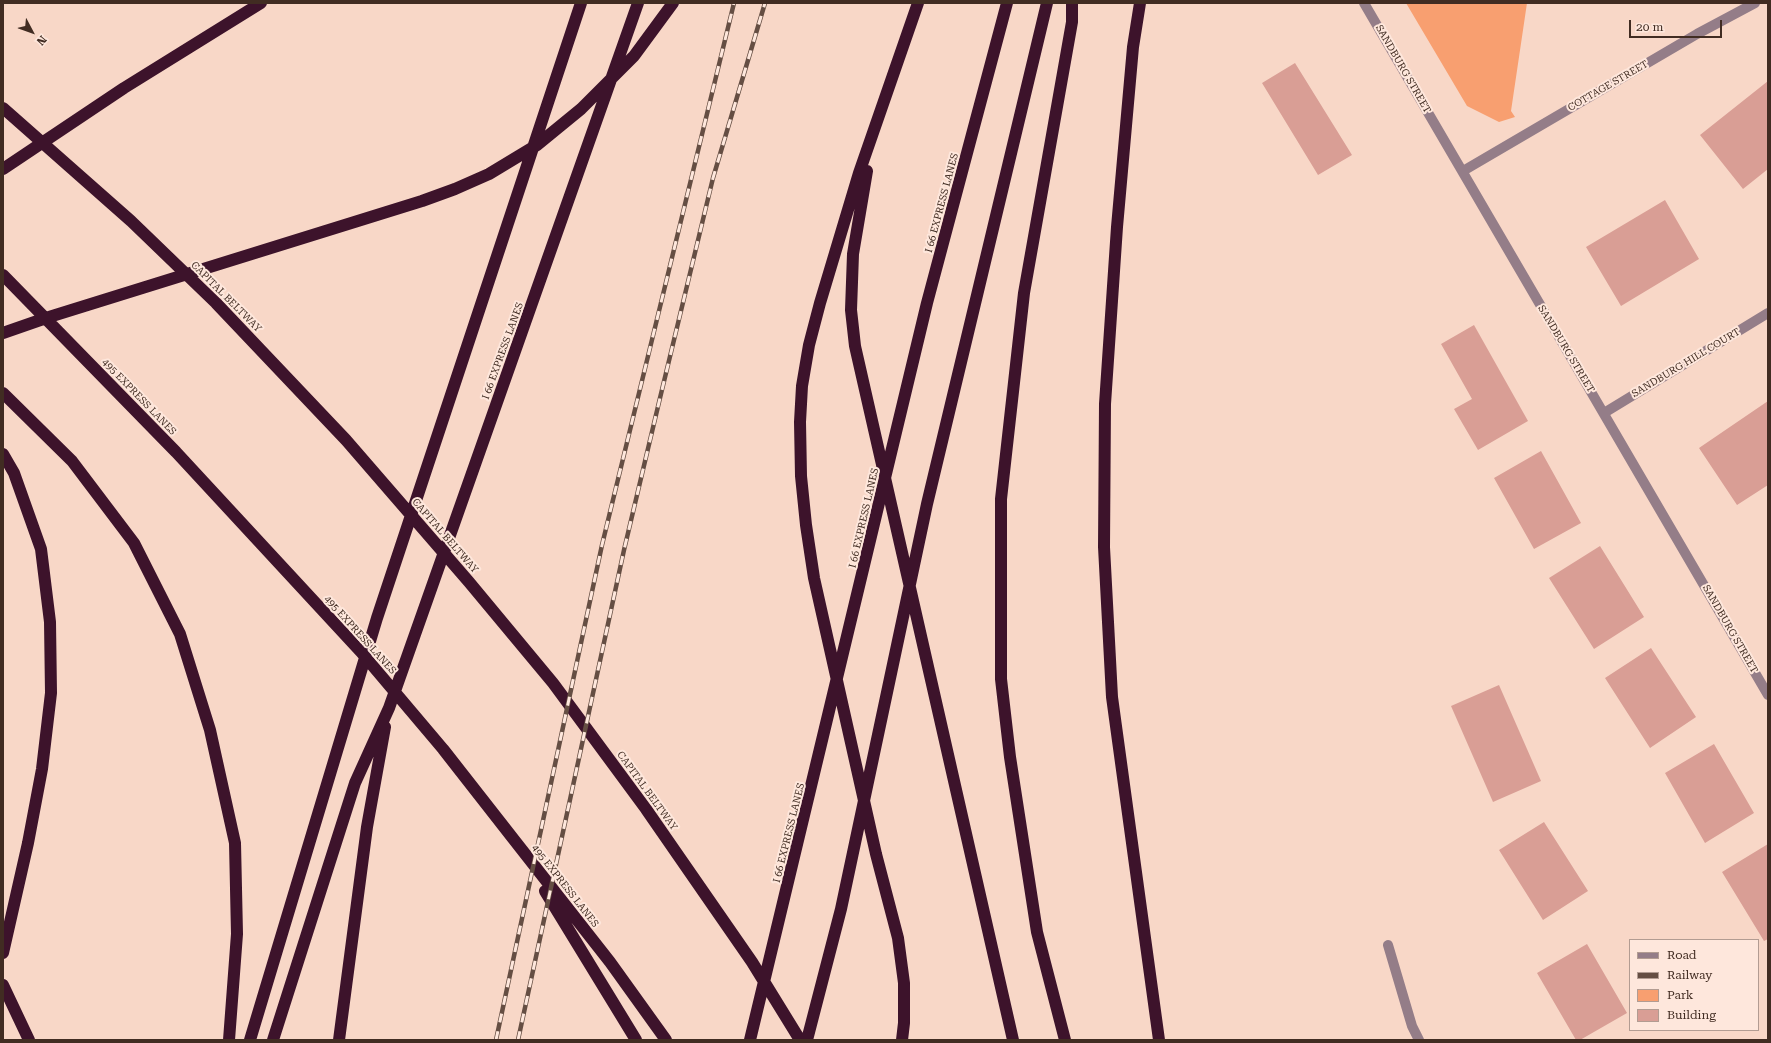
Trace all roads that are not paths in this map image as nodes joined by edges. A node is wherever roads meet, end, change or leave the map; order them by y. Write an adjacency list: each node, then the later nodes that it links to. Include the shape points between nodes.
1 (261, 3): 14 (highway, via 124,88)
2 (582, 3): 30 (highway, via 377,618)
3 (638, 3): 23 (highway, I 66 EXPRESS LANES)
4 (673, 3): 18 (highway, via 634,56 586,104 537,145 489,174 422,201)
5 (918, 3): 12 (highway)
6 (1007, 3): 35 (highway, I 66 EXPRESS LANES, via 927,303)
7 (1047, 3): 37 (highway, via 927,504 841,908)
8 (1072, 3): 40 (highway, via 1072,22 1024,293 1000,499 1001,679 1010,757 1037,932)
9 (1140, 3): 41 (highway, via 1117,227 1106,396 1104,547 1112,697)
10 (1364, 3): 15 (street, SANDBURG STREET)
11 (1755, 3): 15 (street, COTTAGE STREET, via 1690,38)
12 (890, 80): 38 (highway, via 820,303 802,386 800,422 801,476 814,578 876,854 898,938 904,982); 39 (highway, via 866,176 853,254 851,310 855,346)
13 (3, 108): 36 (highway, CAPITAL BELTWAY, via 131,220 216,303 346,440 469,582 553,683 646,809 752,962)
14 (3, 169)
15 (1463, 171): 20 (street, SANDBURG STREET)
16 (3, 275): 24 (highway, 495 EXPRESS LANES, via 176,452 361,652)
17 (1768, 313): 20 (street, SANDBURG HILL COURT)
18 (3, 333)
19 (3, 392): 29 (highway, via 72,461 134,543 180,634 210,730 235,843 237,934)
20 (1604, 413): 22 (street, SANDBURG STREET)
21 (3, 454): 26 (highway, via 14,473 41,549 50,622 50,693 42,769)
22 (1768, 695)
23 (389, 708): 31 (highway, via 355,783); 32 (highway, via 367,827)
24 (515, 841): 33 (highway); 34 (highway, 495 EXPRESS LANES, via 610,962)
25 (1388, 945): 42 (street, via 1412,1026)
26 (3, 952)
27 (3, 985): 28 (highway)
28 (29, 1040)
29 (229, 1040)
30 (250, 1040)
31 (273, 1040)
32 (339, 1040)
33 (636, 1040)
34 (666, 1040)
35 (750, 1040)
36 (800, 1040)
37 (807, 1040)
38 (902, 1040)
39 (1013, 1040)
40 (1066, 1040)
41 (1159, 1040)
42 (1419, 1040)

